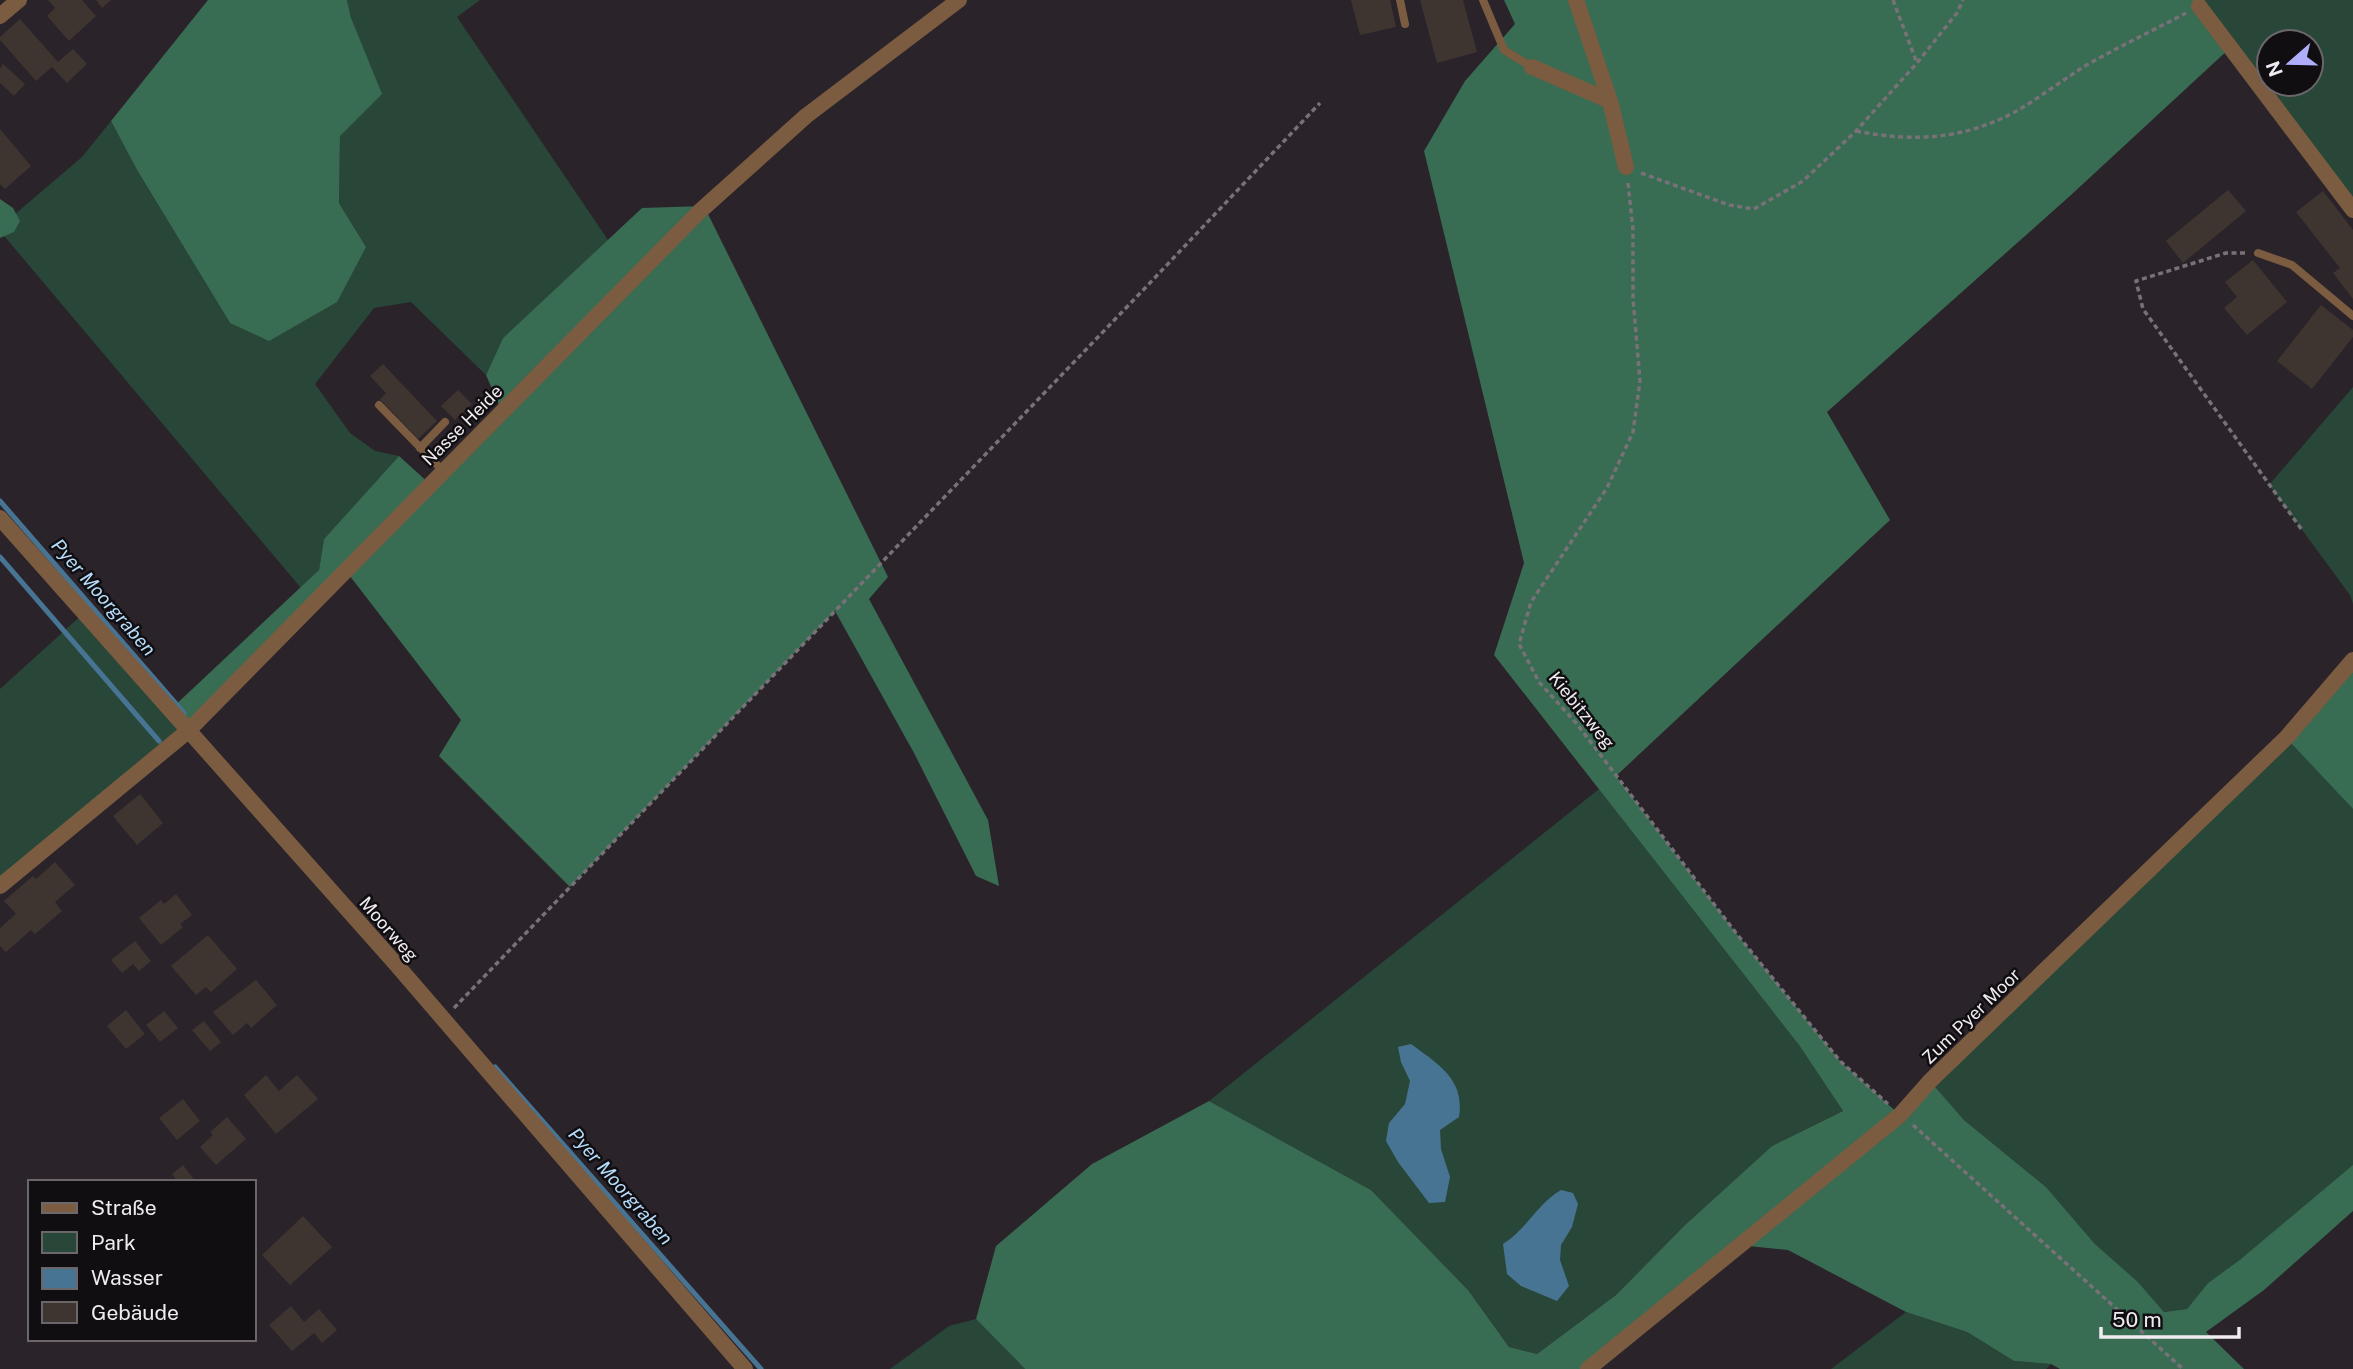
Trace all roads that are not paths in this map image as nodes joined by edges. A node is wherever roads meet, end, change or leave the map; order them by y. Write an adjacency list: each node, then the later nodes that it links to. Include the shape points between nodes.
1 (19, 0): 7 (street)
2 (959, 0): 18 (street, Nasse Heide, via 806,116 699,212)
3 (1400, 0): 8 (lane)
4 (1483, 0): 9 (lane, via 1504,50)
5 (1576, 0): 10 (street)
6 (2199, 6): 12 (street)
7 (0, 16)
8 (1405, 24)
9 (1532, 67): 10 (street)
10 (1610, 101): 11 (street)
11 (1626, 167)
12 (2353, 210)
13 (2258, 253): 14 (lane, via 2292,265)
14 (2353, 316)
15 (379, 405): 17 (lane)
16 (445, 422): 17 (lane)
17 (420, 448): 18 (lane)
18 (443, 471): 21 (street, Nasse Heide)
19 (0, 518): 21 (street, Moorweg)
20 (2353, 660): 24 (street, Zum Pyer Moor, via 2286,738 1900,1115)
21 (188, 731): 22 (street, Nasse Heide); 23 (street, Moorweg)
22 (0, 886)
23 (745, 1369)
24 (1588, 1369)

